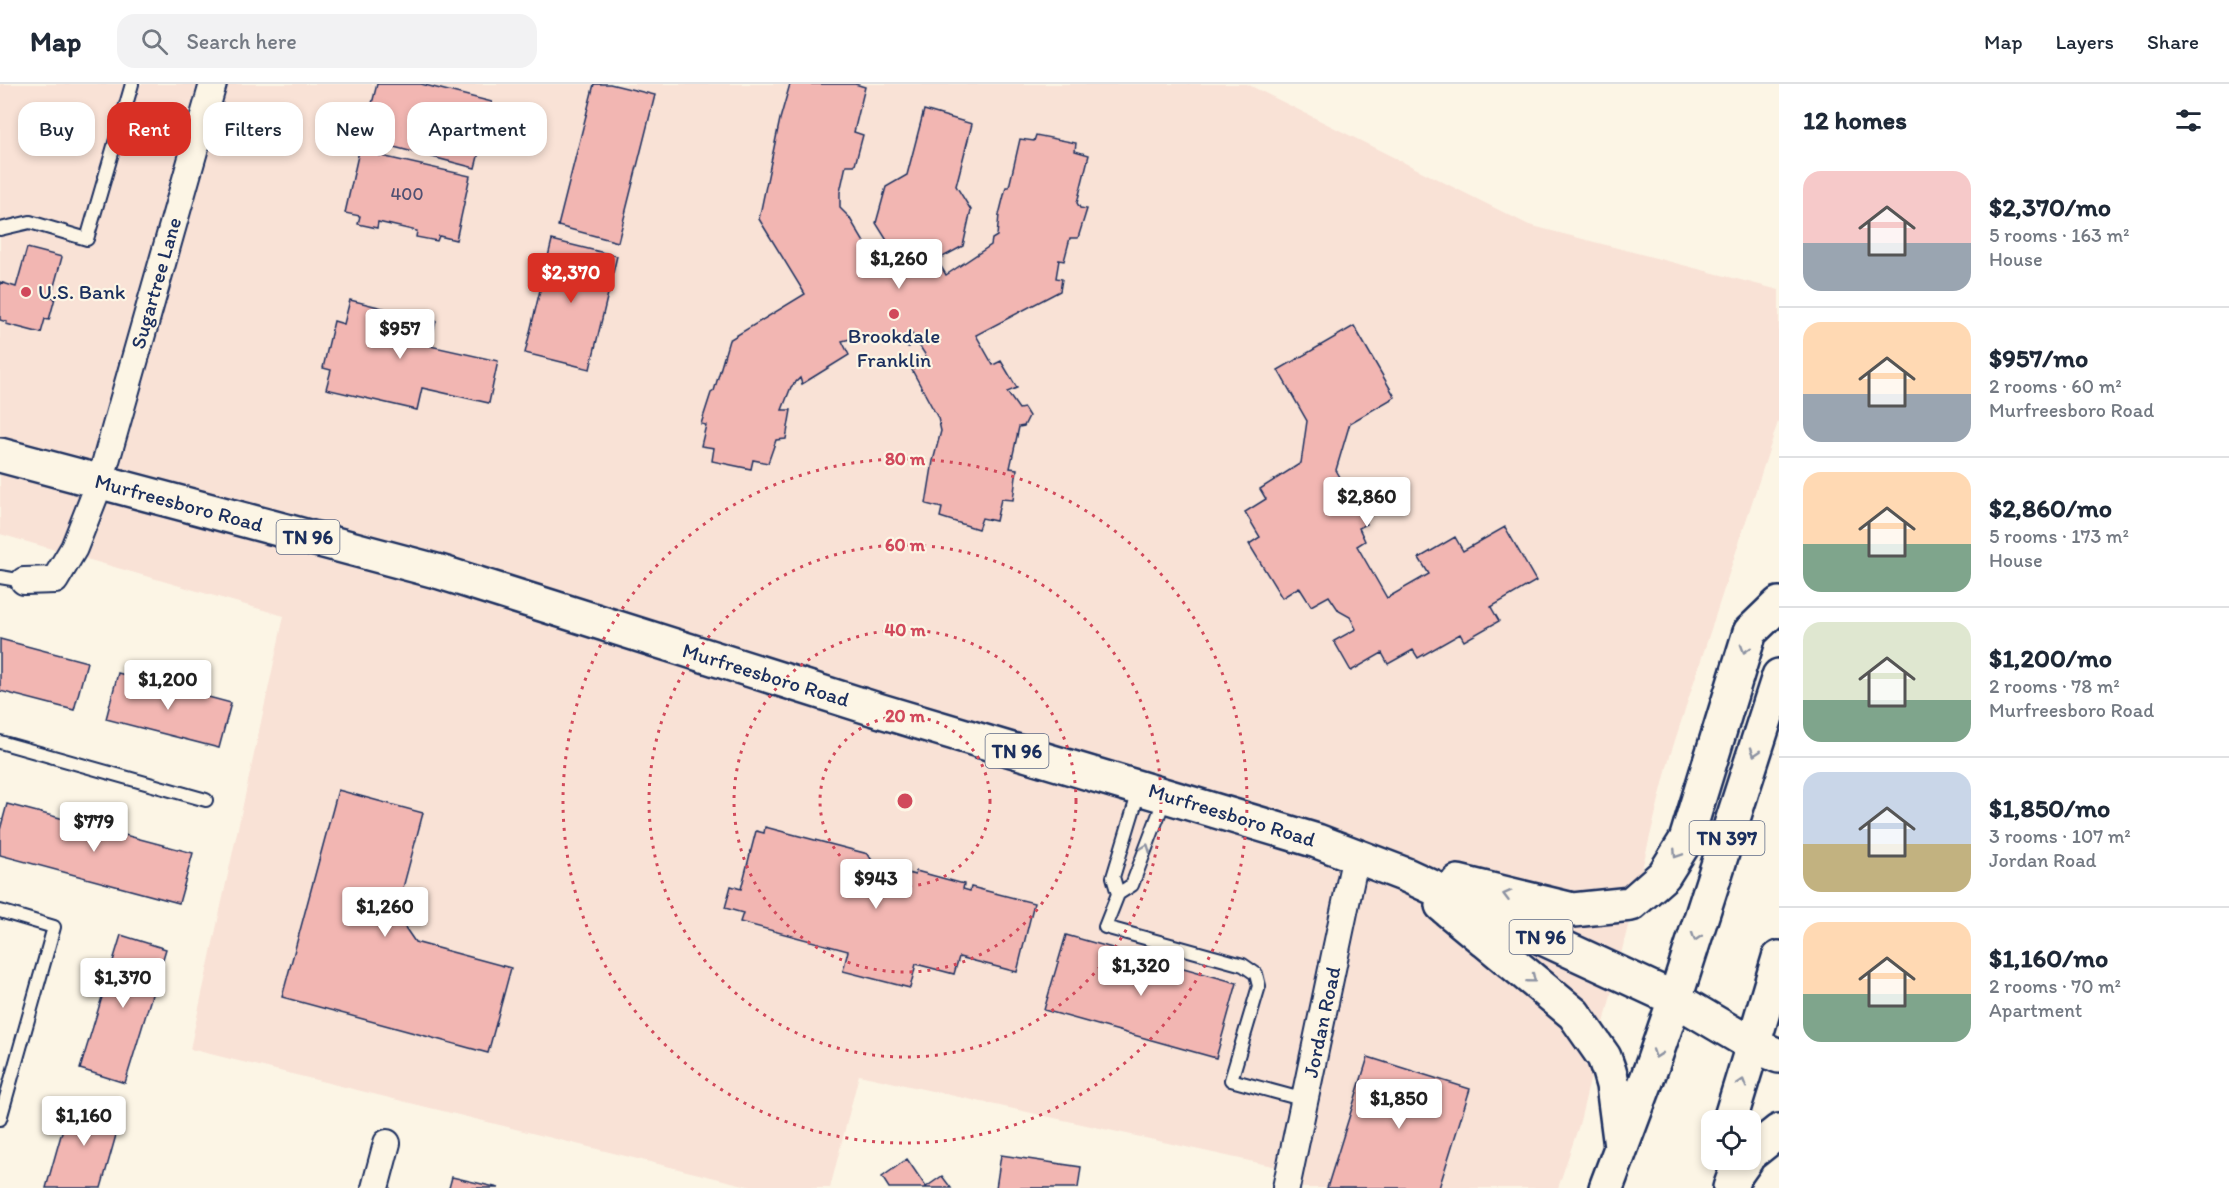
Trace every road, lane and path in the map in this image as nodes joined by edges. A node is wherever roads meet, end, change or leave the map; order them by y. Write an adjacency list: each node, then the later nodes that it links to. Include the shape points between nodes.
1 (132, 84): 3 (lane, via 87,240 30,222)
2 (213, 84): 5 (street, Sugartree Lane)
3 (0, 229)
4 (0, 455): 5 (main road, Murfreesboro Road / TN 96)
5 (100, 482): 6 (street, Sugartree Lane, via 74,548 55,580); 10 (main road, Murfreesboro Road / TN 96, via 440,572 881,711)
6 (12, 579)
7 (1779, 604): 12 (main road, one-way to 12, via 1750,632 1686,840 1664,875 1631,904 1573,910)
8 (1779, 676): 17 (main road, TN 397, one-way to 17)
9 (0, 742): 11 (lane)
10 (1153, 791): 12 (main road, Murfreesboro Road / TN 96); 14 (lane, via 1113,877); 14 (lane, one-way to 10, via 1132,885)
11 (206, 800)
12 (1356, 855): 13 (main road, Murfreesboro Road / TN 96); 19 (street, Jordan Road)
13 (1406, 875): 17 (main road, Murfreesboro Road / TN 96); 25 (main road, one-way to 25, via 1574,1014 1604,1057 1609,1071)
14 (1118, 894): 19 (lane, via 1105,927 1243,964 1256,974 1259,986 1231,1080)
15 (0, 911): 21 (lane, via 54,927)
16 (1779, 958): 18 (main road)
17 (1675, 999): 18 (main road, Murfreesboro Road / TN 96); 25 (main road, TN 397, one-way to 25)
18 (1766, 1051): 20 (main road, one-way to 18)
19 (1305, 1100): 29 (street, Jordan Road)
20 (1735, 1110)
21 (0, 1119)
22 (1779, 1131): 24 (main road)
23 (387, 1143): 28 (street)
24 (1761, 1145)
25 (1621, 1147): 30 (main road, TN 397)
26 (1714, 1170): 31 (main road)
27 (1739, 1170): 32 (main road)
28 (375, 1188)
29 (1286, 1188)
30 (1606, 1188)
31 (1708, 1188)
32 (1730, 1188)

